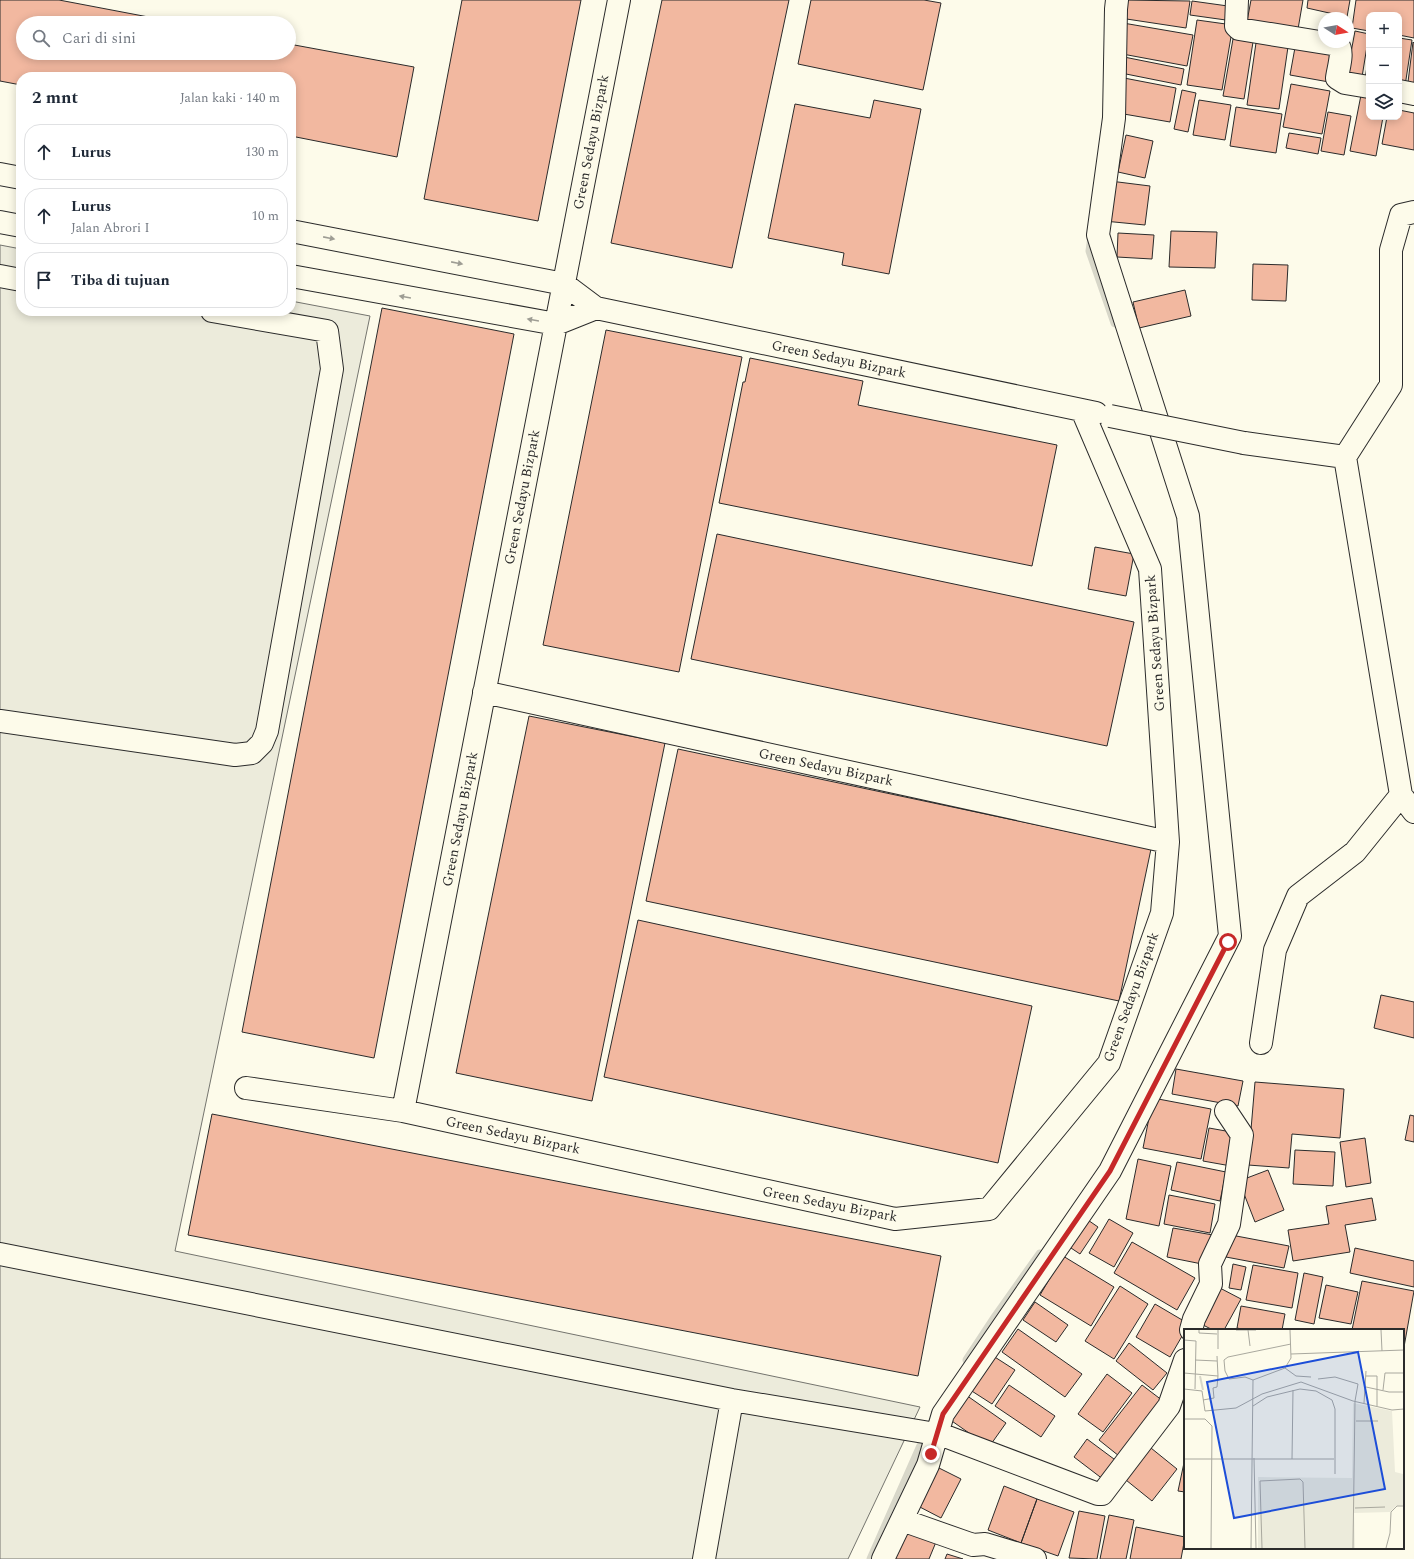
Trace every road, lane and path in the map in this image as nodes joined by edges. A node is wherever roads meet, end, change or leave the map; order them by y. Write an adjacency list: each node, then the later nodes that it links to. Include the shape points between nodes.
1 (619, 0): 16 (street, Green Sedayu Bizpark)
2 (1117, 0): 34 (street, via 1114,118 1098,235 1188,516 1230,936 1110,1171 943,1414)
3 (1237, 0): 4 (street, via 1236,26 1239,29 1338,45 1341,52 1337,78 1344,83)
4 (1366, 87)
5 (1402, 92): 6 (street)
6 (1414, 94)
7 (0, 174): 8 (street)
8 (16, 177)
9 (1414, 212): 21 (street, via 1401,215 1391,250 1391,385)
10 (0, 222): 11 (street)
11 (16, 225)
12 (296, 232): 16 (street, Green Sedayu Bizpark, one-way to 16)
13 (0, 276): 15 (street)
14 (296, 277): 19 (street, one-way to 14)
15 (16, 279)
16 (564, 284): 17 (street, Green Sedayu Bizpark); 19 (street, Green Sedayu Bizpark)
17 (596, 308): 19 (street); 20 (street, Green Sedayu Bizpark)
18 (241, 316): 23 (street, via 327,331 332,369 267,731 262,743 252,753 235,755)
19 (556, 324): 22 (street, Green Sedayu Bizpark)
20 (1082, 410): 21 (street, Green Sedayu Bizpark, bridge, via 1244,443); 25 (street, Green Sedayu Bizpark, via 1150,569)
21 (1345, 457): 24 (street)
22 (484, 692): 25 (street, Green Sedayu Bizpark); 28 (street, Green Sedayu Bizpark)
23 (0, 721)
24 (1408, 803): 26 (street, via 1355,852 1298,896 1275,950)
25 (1168, 842): 28 (street, Green Sedayu Bizpark, via 1162,913 1109,1064 989,1210 895,1219)
26 (1260, 1043)
27 (246, 1088): 28 (street, Green Sedayu Bizpark)
28 (403, 1111)
29 (1226, 1111): 31 (street, via 1242,1135 1229,1224 1210,1264 1211,1284 1194,1319)
30 (0, 1254): 33 (street)
31 (1192, 1329)
32 (1184, 1363): 34 (street, via 1169,1406 1102,1494)
33 (732, 1400): 34 (street); 36 (street)
34 (935, 1434): 35 (street, via 928,1464)
35 (902, 1520): 37 (street); 38 (street, via 973,1545 985,1544)
36 (704, 1559)
37 (883, 1559)
38 (1035, 1559)

